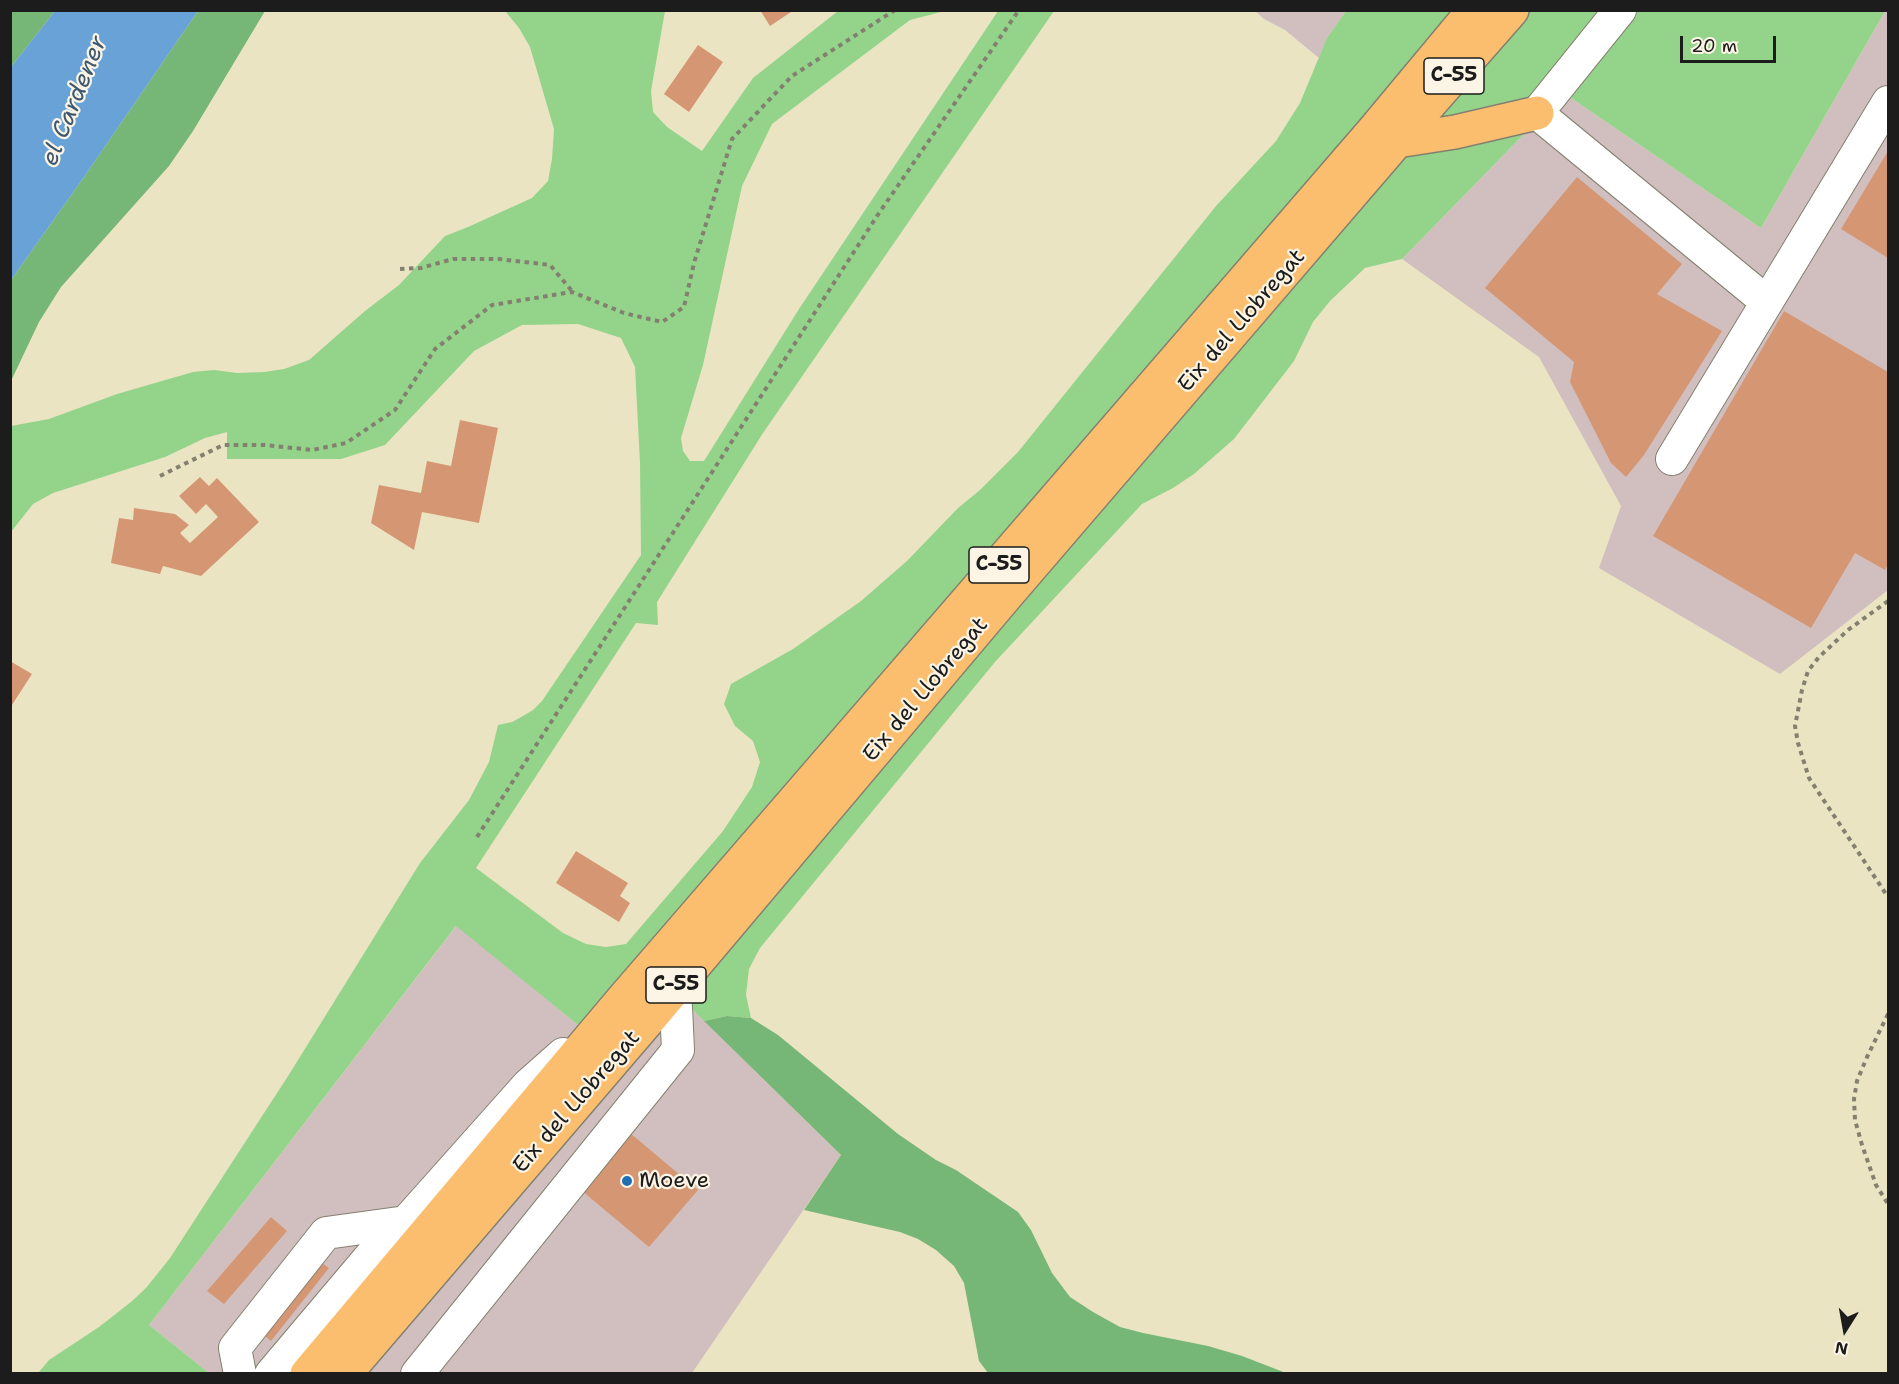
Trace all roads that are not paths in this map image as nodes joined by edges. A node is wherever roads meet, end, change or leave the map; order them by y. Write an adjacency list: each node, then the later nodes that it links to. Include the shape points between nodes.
1 (1474, 10): 10 (highway, Eix del Llobregat / C-55)
2 (1512, 10): 6 (highway, Eix del Llobregat / C-55)
3 (1620, 10): 5 (street)
4 (1888, 102): 7 (street)
5 (1537, 113): 6 (highway); 7 (street)
6 (1397, 141): 9 (highway, Eix del Llobregat / C-55)
7 (1767, 302): 8 (street)
8 (1672, 459)
9 (675, 986): 15 (highway, Eix del Llobregat / C-55); 16 (street, via 678,1050)
10 (623, 999): 11 (street, via 528,1085); 14 (highway, Eix del Llobregat / C-55)
11 (406, 1221): 12 (street, via 326,1233 235,1348); 13 (street, via 369,1258)
12 (240, 1374)
13 (271, 1374)
14 (307, 1374)
15 (345, 1374)
16 (417, 1374)

